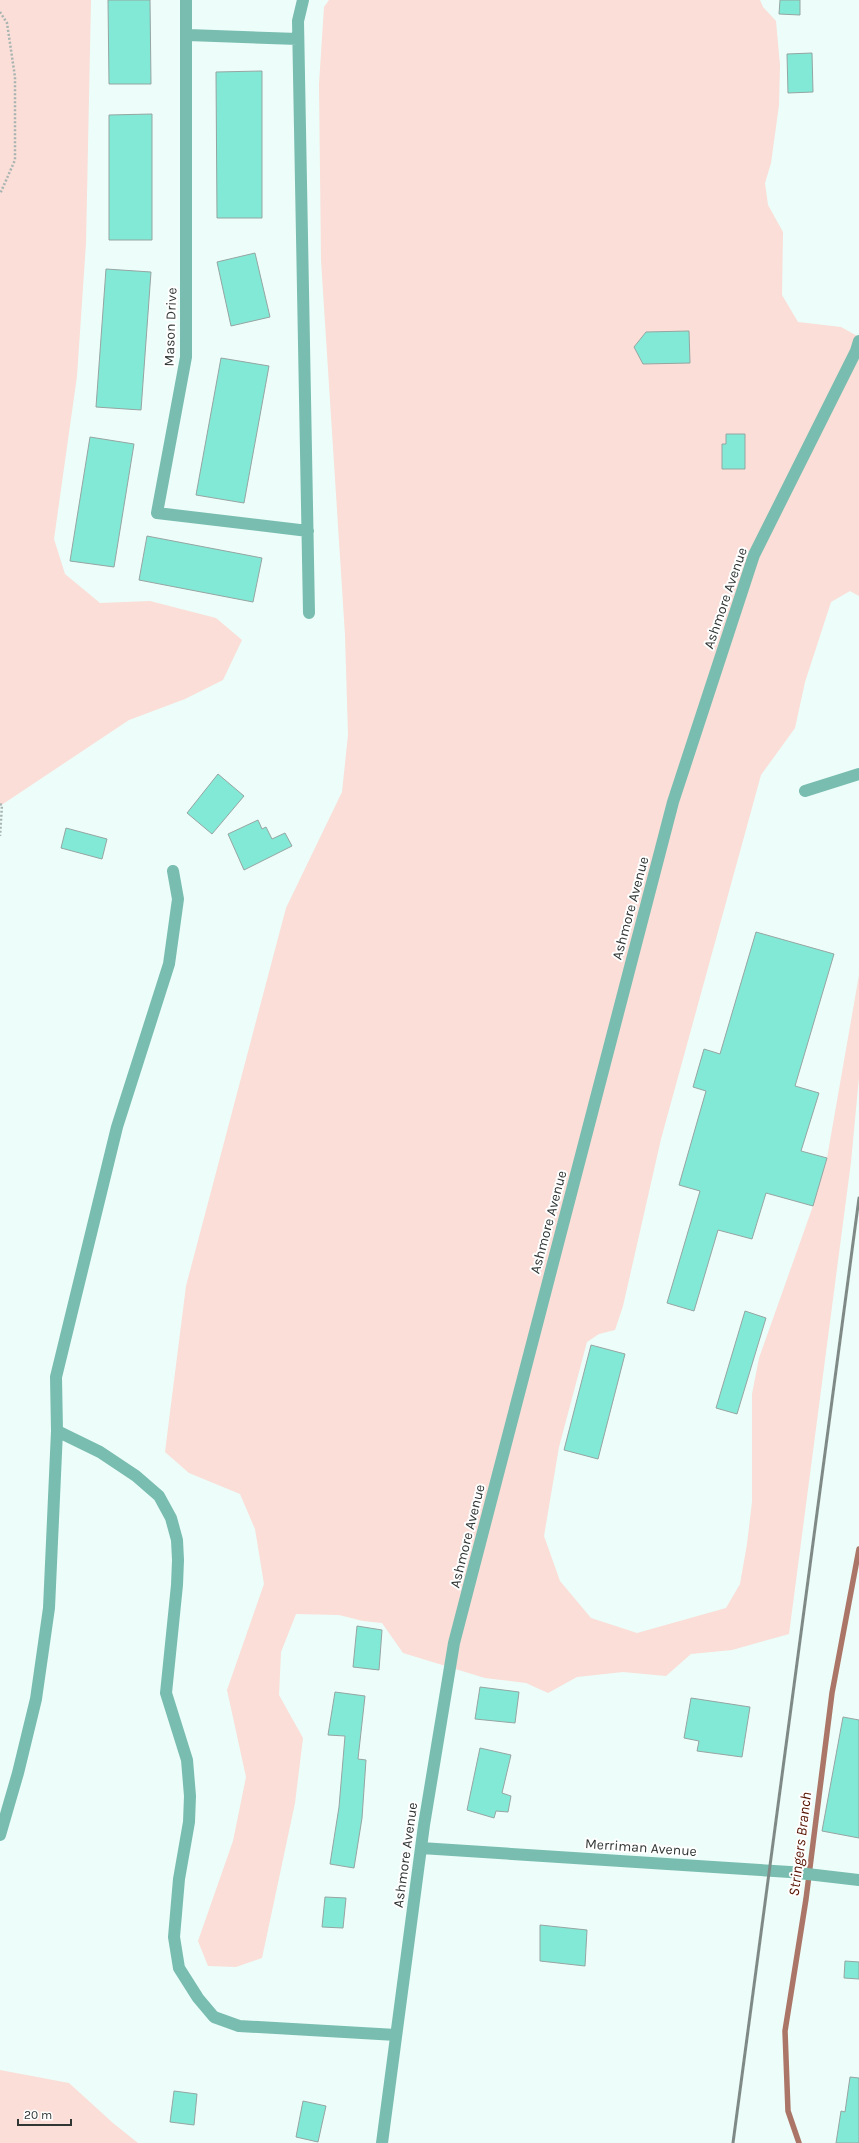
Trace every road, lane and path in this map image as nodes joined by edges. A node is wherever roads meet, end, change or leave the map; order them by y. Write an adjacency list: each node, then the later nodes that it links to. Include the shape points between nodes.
1 (186, 0): 4 (street, Mason Drive)
2 (303, 0): 5 (street, via 298,21)
3 (0, 12): 6 (path, via 7,23 15,77 15,160)
4 (188, 35): 5 (street); 8 (street, Mason Drive, via 186,356 157,513)
5 (298, 39): 8 (street)
6 (0, 194)
7 (859, 341): 17 (street, Ashmore Avenue, via 754,555 673,802 454,1644)
8 (308, 531): 9 (street)
9 (309, 613)
10 (859, 774): 11 (street)
11 (805, 791)
12 (0, 804): 13 (path)
13 (0, 836)
14 (173, 871): 15 (street, via 178,899 169,964 117,1127 56,1377)
15 (57, 1431): 16 (street, via 49,1608 36,1699); 19 (street, via 100,1452 136,1476 159,1496 171,1518 177,1540 177,1585 166,1692 187,1760 190,1796 174,1937 179,1968 214,2017 239,2026)
16 (0, 1835)
17 (421, 1848): 18 (street, Merriman Avenue, via 790,1872); 19 (street, Ashmore Avenue)
18 (859, 1880)
19 (396, 2035): 20 (street, Ashmore Avenue)
20 (382, 2143)

